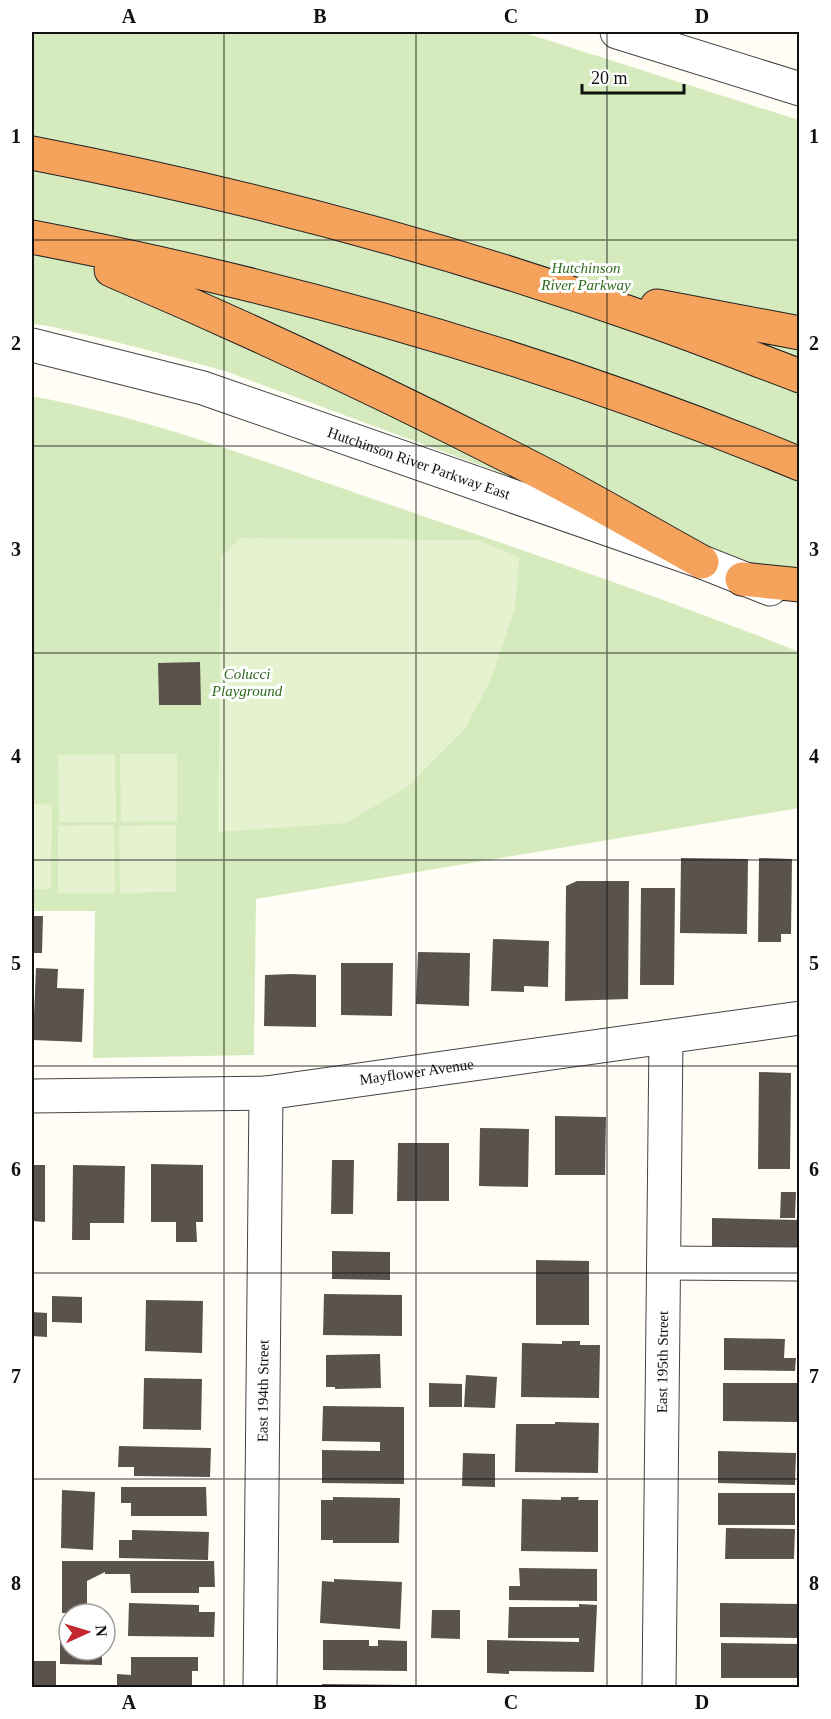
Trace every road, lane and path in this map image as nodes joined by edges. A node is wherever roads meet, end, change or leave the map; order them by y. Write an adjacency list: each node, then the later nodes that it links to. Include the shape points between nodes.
1 (617, 32): 2 (street)
2 (800, 89)
3 (32, 153): 5 (highway, via 307,216)
4 (36, 238): 9 (highway, via 281,293 495,354 629,399); 10 (highway, via 195,306 404,403 553,479)
5 (549, 286): 6 (highway); 8 (highway)
6 (800, 333)
7 (32, 345): 10 (street, Hutchinson River Parkway East, via 204,388)
8 (800, 376)
9 (800, 464)
10 (702, 562): 11 (street, Hutchinson River Parkway East)
11 (742, 579): 12 (highway); 13 (street, Hutchinson River Parkway East)
12 (800, 585)
13 (800, 600)
14 (800, 1018): 15 (street, Mayflower Avenue)
15 (666, 1037): 16 (street, Mayflower Avenue); 18 (street, East 195th Street)
16 (266, 1094): 17 (street, Mayflower Avenue); 20 (street, East 194th Street)
17 (32, 1096)
18 (664, 1263): 19 (street); 21 (street, East 195th Street)
19 (800, 1263)
20 (260, 1688)
21 (659, 1688)

